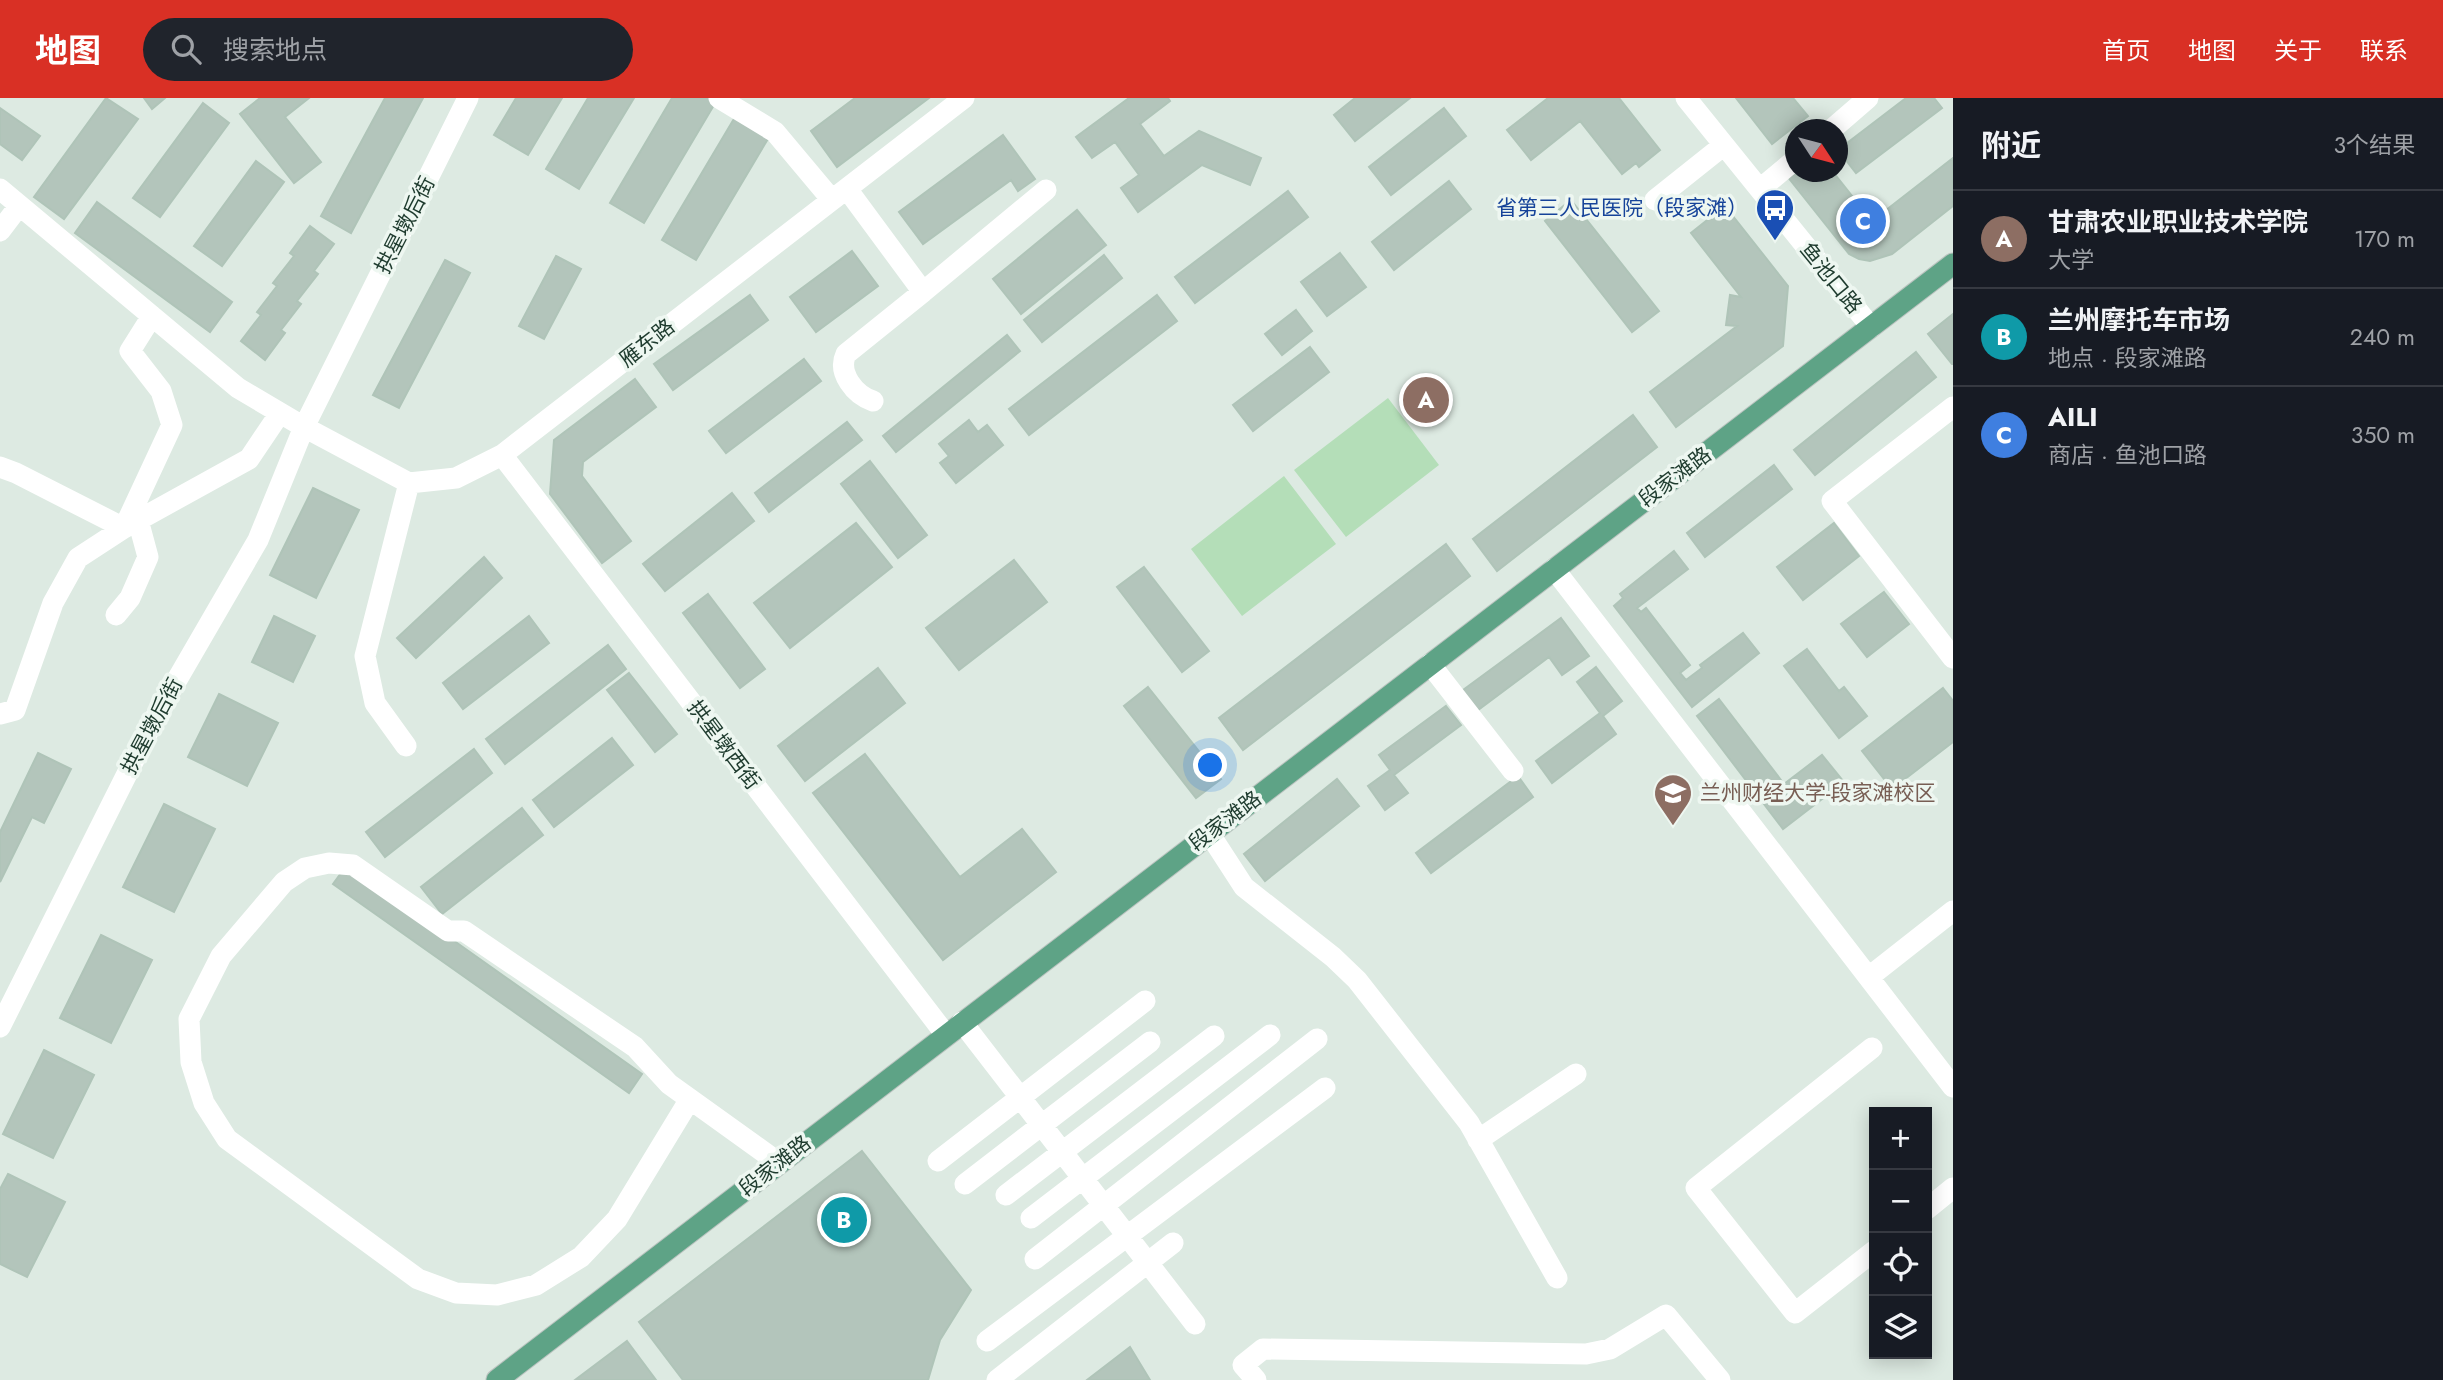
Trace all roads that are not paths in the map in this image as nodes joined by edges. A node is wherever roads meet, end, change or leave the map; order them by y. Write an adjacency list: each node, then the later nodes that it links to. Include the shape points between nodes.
1 (468, 98): 23 (street, 拱星墩后街)
2 (719, 98): 12 (street, via 775,132)
3 (964, 98): 12 (street, 雁东路)
4 (1686, 98): 7 (street, 鱼池口路)
5 (1868, 98): 6 (street)
6 (1844, 119)
7 (1724, 145): 10 (street, 鱼池口路); 13 (street)
8 (1785, 168): 10 (street)
9 (0, 189): 14 (street)
10 (1760, 189): 19 (street, 鱼池口路)
11 (1046, 190): 17 (street)
12 (839, 194): 17 (street); 24 (street, 雁东路)
13 (1655, 200)
14 (19, 206): 15 (street); 18 (street)
15 (0, 231)
16 (1953, 264): 19 (main road, 段家滩路)
17 (923, 292): 20 (street, via 843,359 843,370 853,387)
18 (152, 316): 22 (street, via 238,388); 27 (street, via 130,351 161,391 172,425)
19 (1871, 327): 28 (main road, 段家滩路)
20 (873, 401)
21 (1953, 407): 30 (street, via 1832,501)
22 (280, 413): 23 (street); 27 (street, via 249,459)
23 (304, 427): 26 (street); 39 (street, 拱星墩后街, via 258,540 156,716)
24 (502, 455): 26 (street, 雁东路, via 456,478); 40 (street, 拱星墩西街)
25 (0, 467): 27 (street)
26 (409, 483): 33 (street, via 365,656 375,703)
27 (131, 524): 29 (street, via 148,557 130,598); 32 (street, via 78,558 53,603 15,710)
28 (1554, 569): 31 (main road, 段家滩路); 37 (street)
29 (116, 615)
30 (1953, 658)
31 (1430, 664): 34 (street); 35 (main road, 段家滩路)
32 (0, 714)
33 (406, 746)
34 (1513, 771)
35 (1209, 833): 40 (main road, 段家滩路); 52 (street, via 1244,887 1357,980)
36 (1953, 911): 37 (street)
37 (1869, 977): 47 (street)
38 (1145, 1001): 49 (street)
39 (0, 1027)
40 (954, 1028): 49 (street, 拱星墩西街); 55 (main road, 段家滩路)
41 (1270, 1035): 56 (street)
42 (1214, 1037): 53 (street)
43 (1317, 1039): 61 (street)
44 (1150, 1042): 51 (street)
45 (1872, 1048): 65 (street, via 1696,1188 1795,1314)
46 (1576, 1074): 52 (street)
47 (1953, 1087)
48 (1325, 1088): 63 (street)
49 (1020, 1098): 51 (street, 拱星墩西街); 54 (street)
50 (690, 1099): 50 (street, via 669,1084 635,1046 464,931 448,931 353,865 305,868 284,882 222,957 189,1019 191,1062 204,1103 227,1139 418,1279 456,1293 497,1295 536,1285 581,1257 617,1219); 55 (street)
51 (1042, 1126): 53 (street, 拱星墩西街); 57 (street)
52 (1478, 1140): 68 (street)
53 (1062, 1152): 56 (street, 拱星墩西街); 59 (street)
54 (938, 1161)
55 (779, 1163): 71 (main road, 段家滩路)
56 (1082, 1179): 61 (street, 拱星墩西街); 62 (street)
57 (965, 1184)
58 (1953, 1188): 60 (street)
59 (1006, 1195)
60 (1932, 1205)
61 (1103, 1206): 63 (street, 拱星墩西街); 66 (street)
62 (1031, 1219)
63 (1127, 1236): 67 (street, 拱星墩西街); 70 (street)
64 (1173, 1243): 67 (street)
65 (1869, 1255)
66 (1035, 1259)
67 (1147, 1263): 69 (street, 拱星墩西街); 72 (street)
68 (1557, 1278)
69 (1195, 1324)
70 (987, 1341)
71 (498, 1380)
72 (997, 1380)
73 (1256, 1380): 74 (street, via 1243,1365 1263,1349 1586,1354 1610,1349 1666,1315)
74 (1720, 1380)

